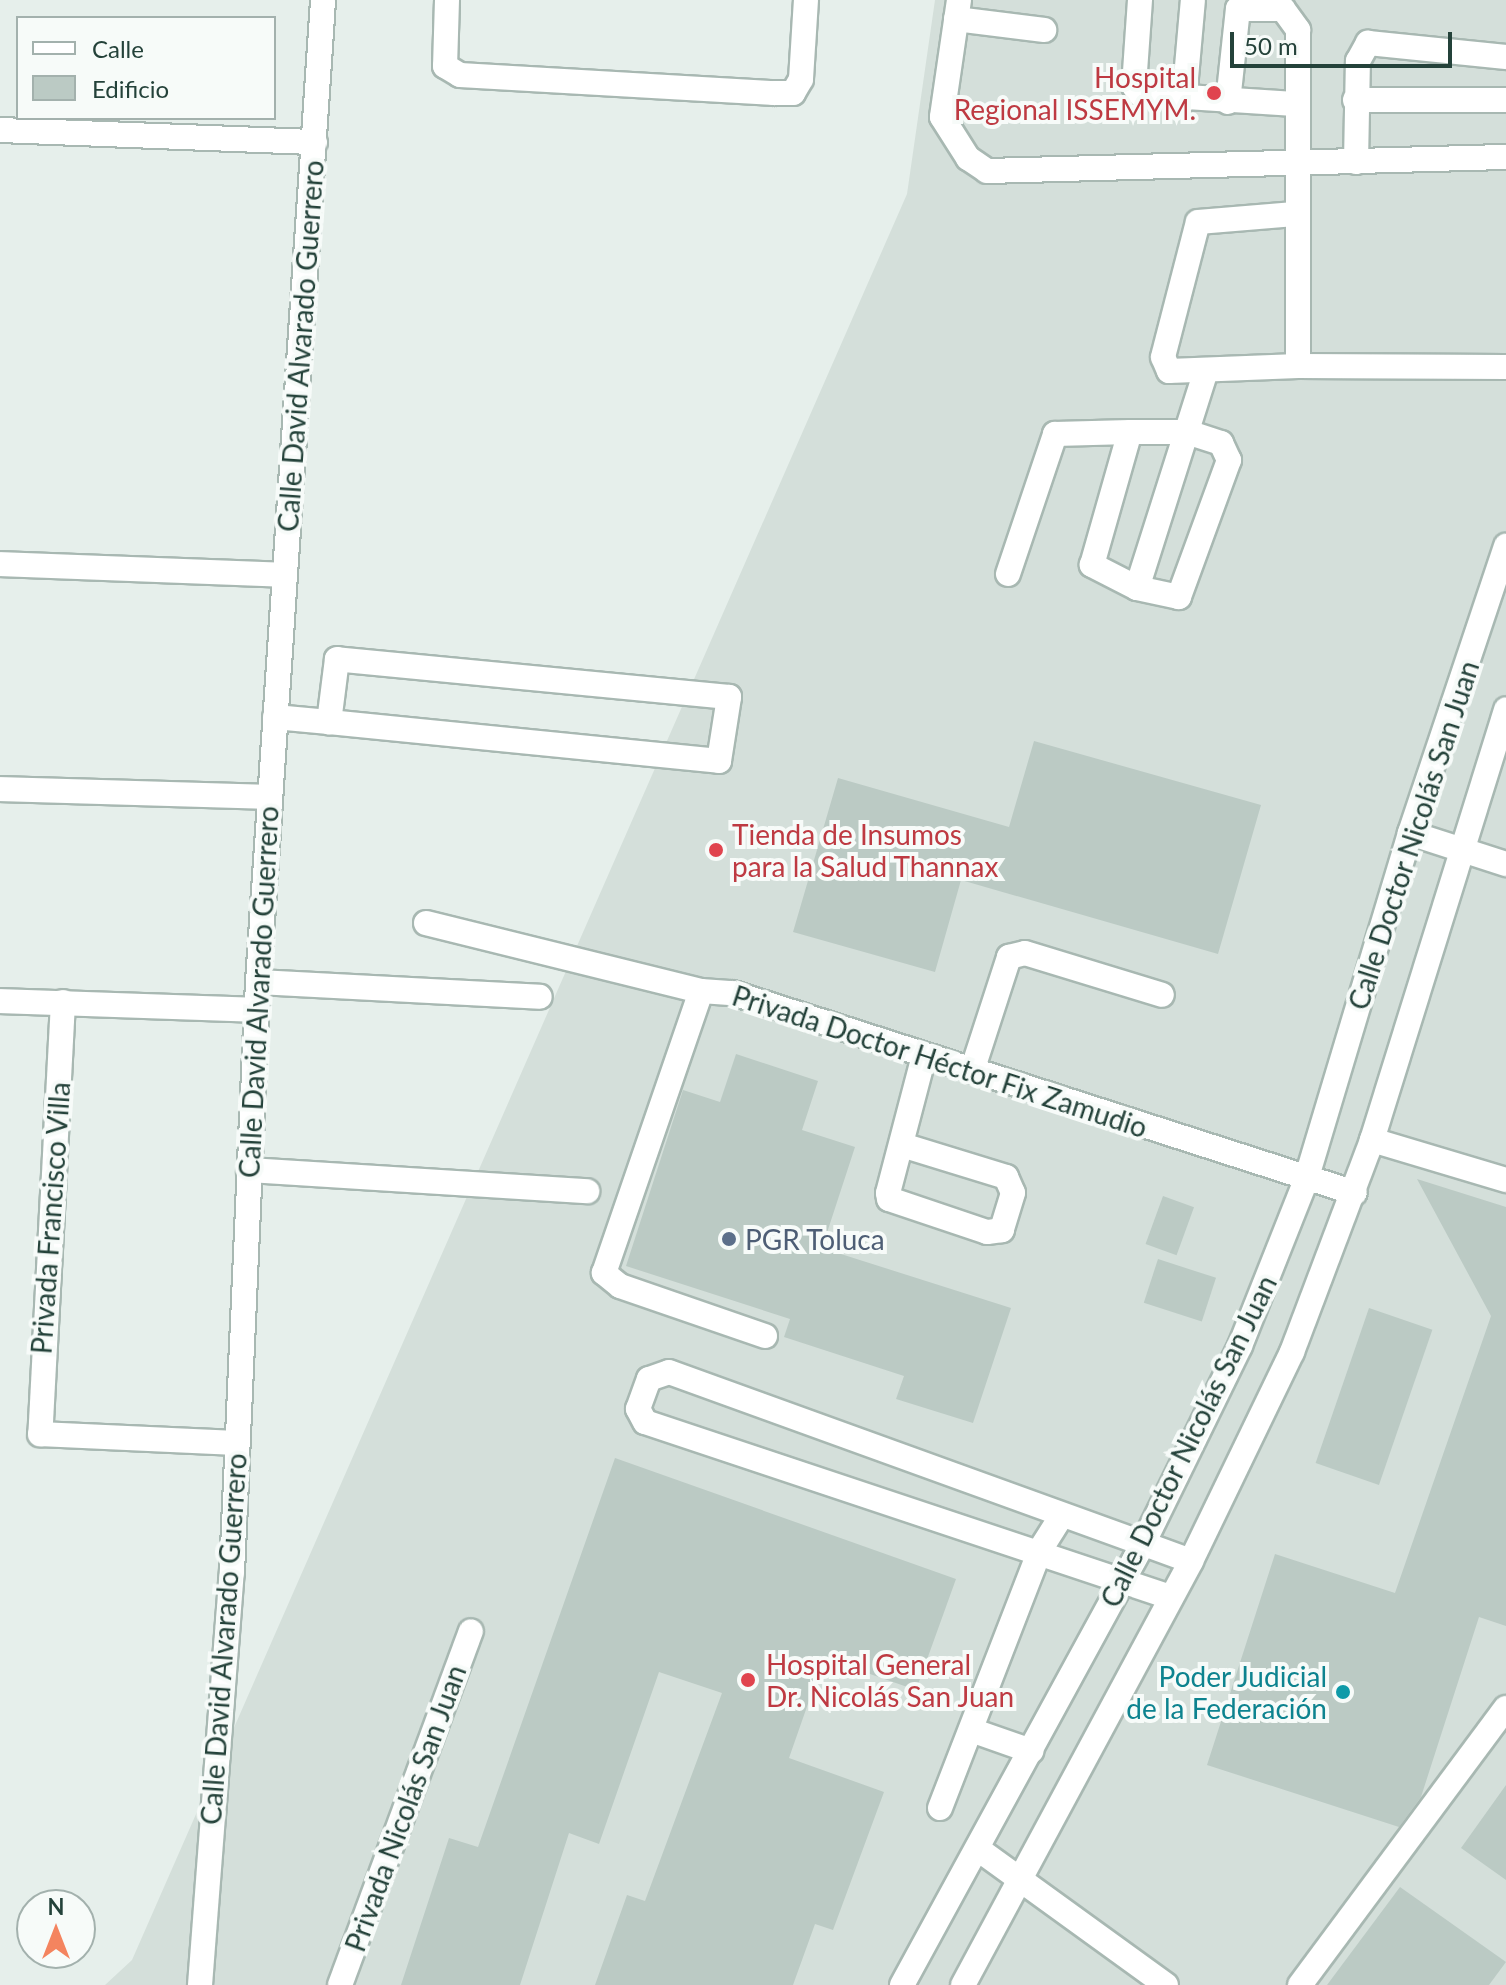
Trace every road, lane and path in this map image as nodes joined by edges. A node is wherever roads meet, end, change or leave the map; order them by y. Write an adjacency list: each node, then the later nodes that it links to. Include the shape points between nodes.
1 (323, 0): 15 (street, Calle David Alvarado Guerrero)
2 (447, 0): 3 (street, via 445,66 460,75 793,93 801,79)
3 (806, 0)
4 (1140, 0): 9 (street, via 1136,92)
5 (1193, 0): 9 (street)
6 (957, 9): 7 (street); 18 (street, via 942,117 968,158 987,171)
7 (1044, 30)
8 (1506, 57): 10 (street, via 1368,43 1358,61)
9 (1184, 100): 12 (street)
10 (1355, 100): 11 (street); 17 (street)
11 (1506, 100)
12 (1228, 102): 13 (street); 13 (street, via 1235,18 1238,9 1252,4 1283,9 1296,23)
13 (1295, 104): 18 (street)
14 (0, 130): 15 (street)
15 (315, 142): 28 (street, Calle David Alvarado Guerrero)
16 (1506, 157): 17 (street)
17 (1356, 162): 18 (street)
18 (1295, 164): 19 (street)
19 (1295, 214): 20 (street); 22 (street, via 1206,219 1194,230 1164,366)
20 (1298, 366): 21 (street); 22 (street)
21 (1506, 367)
22 (1205, 373): 24 (street)
23 (1130, 432): 24 (street); 27 (street, via 1055,434); 29 (street, via 1091,556 1099,571)
24 (1187, 432): 29 (street); 29 (street, via 1221,443 1229,460 1184,591 1171,598)
25 (1506, 546): 35 (street, Calle Doctor Nicolás San Juan)
26 (0, 564): 28 (street)
27 (1008, 574)
28 (284, 575): 31 (street, Calle David Alvarado Guerrero)
29 (1137, 588)
30 (1506, 709): 36 (street, Calle Doctor Nicolás San Juan)
31 (275, 717): 32 (street); 34 (street, Calle David Alvarado Guerrero)
32 (329, 722): 32 (street, via 337,659 729,697 719,761)
33 (0, 789): 34 (street)
34 (269, 797): 39 (street, Calle David Alvarado Guerrero)
35 (1410, 833): 36 (street); 51 (street, Calle Doctor Nicolás San Juan)
36 (1459, 850): 37 (street); 48 (street, Calle Doctor Nicolás San Juan)
37 (1506, 864)
38 (426, 923): 40 (street)
39 (258, 982): 42 (street); 45 (street, Calle David Alvarado Guerrero)
40 (701, 991): 46 (street, Privada Doctor Héctor Fix Zamudio, via 733,993); 55 (street, Privada Doctor Héctor Fix Zamudio, via 604,1273 644,1295)
41 (1162, 995): 47 (street, via 1025,953 1009,957)
42 (540, 997)
43 (0, 1001): 44 (street)
44 (63, 1002): 45 (street); 56 (street, Privada Francisco Villa, via 40,1434)
45 (256, 1010): 50 (street, Calle David Alvarado Guerrero)
46 (924, 1056): 47 (street, Privada Doctor Héctor Fix Zamudio); 49 (street)
47 (972, 1071): 51 (street, Privada Doctor Héctor Fix Zamudio)
48 (1372, 1140): 52 (street); 54 (street, Calle Doctor Nicolás San Juan)
49 (902, 1145): 49 (street, via 888,1193 894,1204 987,1232 1002,1230 1013,1193 1006,1177)
50 (249, 1170): 53 (street); 56 (street, Calle David Alvarado Guerrero)
51 (1306, 1180): 54 (street, Privada Doctor Héctor Fix Zamudio); 60 (street, Calle Doctor Nicolás San Juan, via 1240,1346)
52 (1506, 1180)
53 (587, 1191)
54 (1355, 1193): 62 (street, Calle Doctor Nicolás San Juan, via 1292,1352)
55 (765, 1336)
56 (236, 1443): 72 (street, Calle David Alvarado Guerrero)
57 (979, 1485): 58 (street); 59 (street); 59 (street, via 669,1372 649,1379 638,1409 645,1422)
58 (1062, 1515): 60 (street); 61 (street)
59 (965, 1526): 61 (street)
60 (1144, 1542): 62 (street); 63 (street, Calle Doctor Nicolás San Juan)
61 (1040, 1550): 63 (street); 67 (street)
62 (1191, 1561): 64 (street, Calle Doctor Nicolás San Juan)
63 (1124, 1579): 64 (street); 68 (street, Calle Doctor Nicolás San Juan)
64 (1170, 1597): 71 (street, Calle Doctor Nicolás San Juan)
65 (471, 1631): 73 (street, Privada Nicolás San Juan)
66 (1506, 1708): 77 (street)
67 (971, 1730): 68 (street); 69 (street)
68 (1031, 1751): 70 (street, Calle Doctor Nicolás San Juan)
69 (940, 1808)
70 (978, 1849): 71 (street); 74 (street, Calle Doctor Nicolás San Juan)
71 (1021, 1877): 75 (street, Calle Doctor Nicolás San Juan); 76 (street)
72 (200, 1985)
73 (340, 1985)
74 (902, 1985)
75 (963, 1985)
76 (1166, 1985)
77 (1300, 1985)

